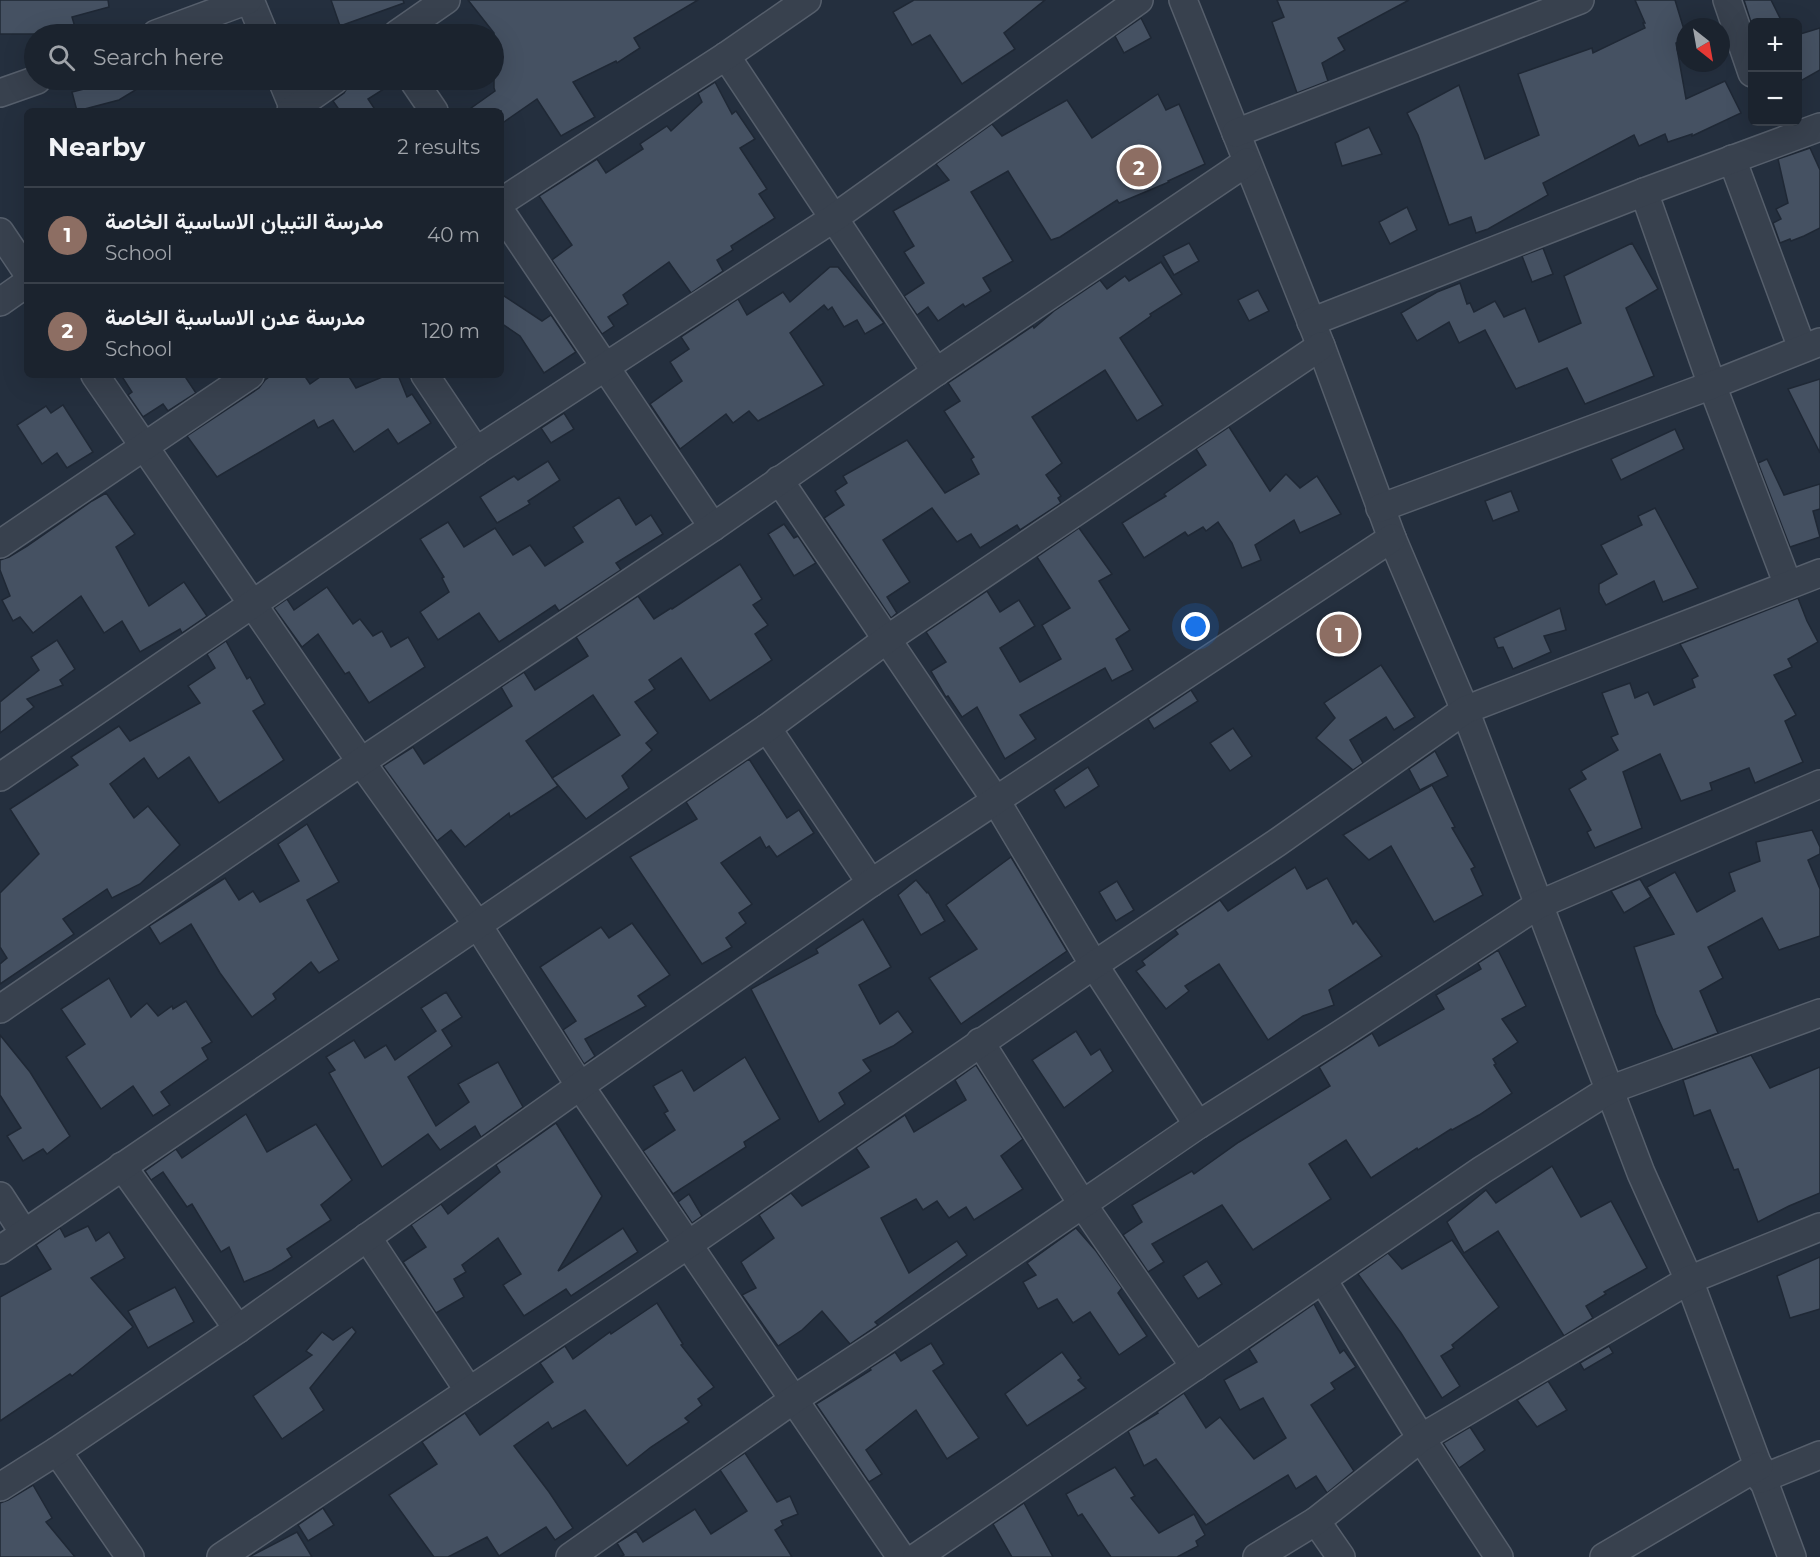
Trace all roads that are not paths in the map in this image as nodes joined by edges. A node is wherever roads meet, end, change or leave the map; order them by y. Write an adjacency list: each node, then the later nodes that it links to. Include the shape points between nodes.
1 (249, 0): 8 (street); 9 (street)
2 (446, 0): 10 (street)
3 (807, 0): 11 (street)
4 (1139, 0): 29 (street)
5 (1183, 0): 23 (street)
6 (1580, 0): 23 (street)
7 (1727, 0): 12 (street)
8 (183, 24)
9 (260, 24)
10 (411, 24)
11 (726, 56): 27 (street); 29 (street)
12 (1752, 72)
13 (24, 85): 17 (street)
14 (285, 90): 18 (street)
15 (321, 90): 19 (street)
16 (420, 90): 20 (street)
17 (0, 93)
18 (291, 108)
19 (295, 108)
20 (432, 108)
21 (1820, 128): 22 (street)
22 (1773, 132): 24 (street)
23 (1236, 133): 25 (street)
24 (1732, 159): 26 (street); 35 (street)
25 (1247, 162): 34 (street); 37 (street)
26 (1644, 192): 34 (street); 41 (street)
27 (504, 200)
28 (504, 216): 36 (street)
29 (834, 218): 36 (street); 37 (street)
30 (0, 232): 31 (street)
31 (24, 268)
32 (24, 286): 33 (street)
33 (0, 302)
34 (1316, 334): 45 (street); 52 (street)
35 (1811, 345): 41 (street)
36 (607, 367): 43 (street); 46 (street)
37 (936, 372): 44 (street)
38 (97, 378): 42 (street)
39 (246, 378): 42 (street)
40 (427, 378): 43 (street)
41 (1712, 385): 45 (street); 50 (street)
42 (144, 448): 48 (street); 51 (street)
43 (476, 451): 51 (street)
44 (779, 480): 46 (street); 52 (street)
45 (1380, 508): 47 (street)
46 (713, 527): 55 (street)
47 (1392, 538): 53 (street); 58 (street)
48 (0, 544)
49 (1820, 573): 50 (street)
50 (1788, 585): 53 (street)
51 (253, 605): 55 (street); 56 (street)
52 (886, 640): 54 (street); 58 (street)
53 (1465, 710): 60 (street); 62 (street, via 1278,842)
54 (767, 728): 59 (street); 61 (street)
55 (362, 762): 61 (street); 63 (street)
56 (0, 777)
57 (1820, 784): 60 (street)
58 (995, 799): 59 (street); 62 (street)
59 (871, 883): 66 (street)
60 (1538, 905): 67 (street); 68 (street)
61 (477, 924): 66 (street); 69 (street)
62 (1094, 964): 65 (street); 68 (street)
63 (0, 1009)
64 (1820, 1013): 67 (street)
65 (980, 1042): 71 (street); 75 (street)
66 (580, 1086): 74 (street); 75 (street)
67 (1610, 1090): 77 (street, via 1482,1170); 78 (street, via 1641,1173)
68 (1198, 1125): 71 (street)
69 (122, 1166): 73 (street); 79 (street)
70 (0, 1196): 73 (street)
71 (1083, 1205): 80 (street); 82 (street)
72 (1820, 1227): 78 (street)
73 (24, 1233): 76 (street)
74 (367, 1237): 79 (street); 81 (street)
75 (689, 1244): 81 (street); 82 (street)
76 (0, 1250)
77 (1323, 1280): 80 (street); 83 (street)
78 (1689, 1280): 83 (street); 86 (street)
79 (238, 1329): 84 (street)
80 (1196, 1366): 93 (street)
81 (469, 1391): 89 (street)
82 (793, 1400): 91 (street); 92 (street)
83 (1421, 1438): 88 (street); 96 (street)
84 (57, 1451): 87 (street); 90 (street)
85 (1820, 1455): 86 (street)
86 (1760, 1472): 97 (street); 98 (street)
87 (0, 1487)
88 (1316, 1521): 94 (street); 95 (street)
89 (235, 1553)
90 (130, 1557)
91 (570, 1557)
92 (901, 1557)
93 (917, 1557)
94 (1257, 1557)
95 (1341, 1557)
96 (1499, 1557)
97 (1604, 1557)
98 (1792, 1557)

